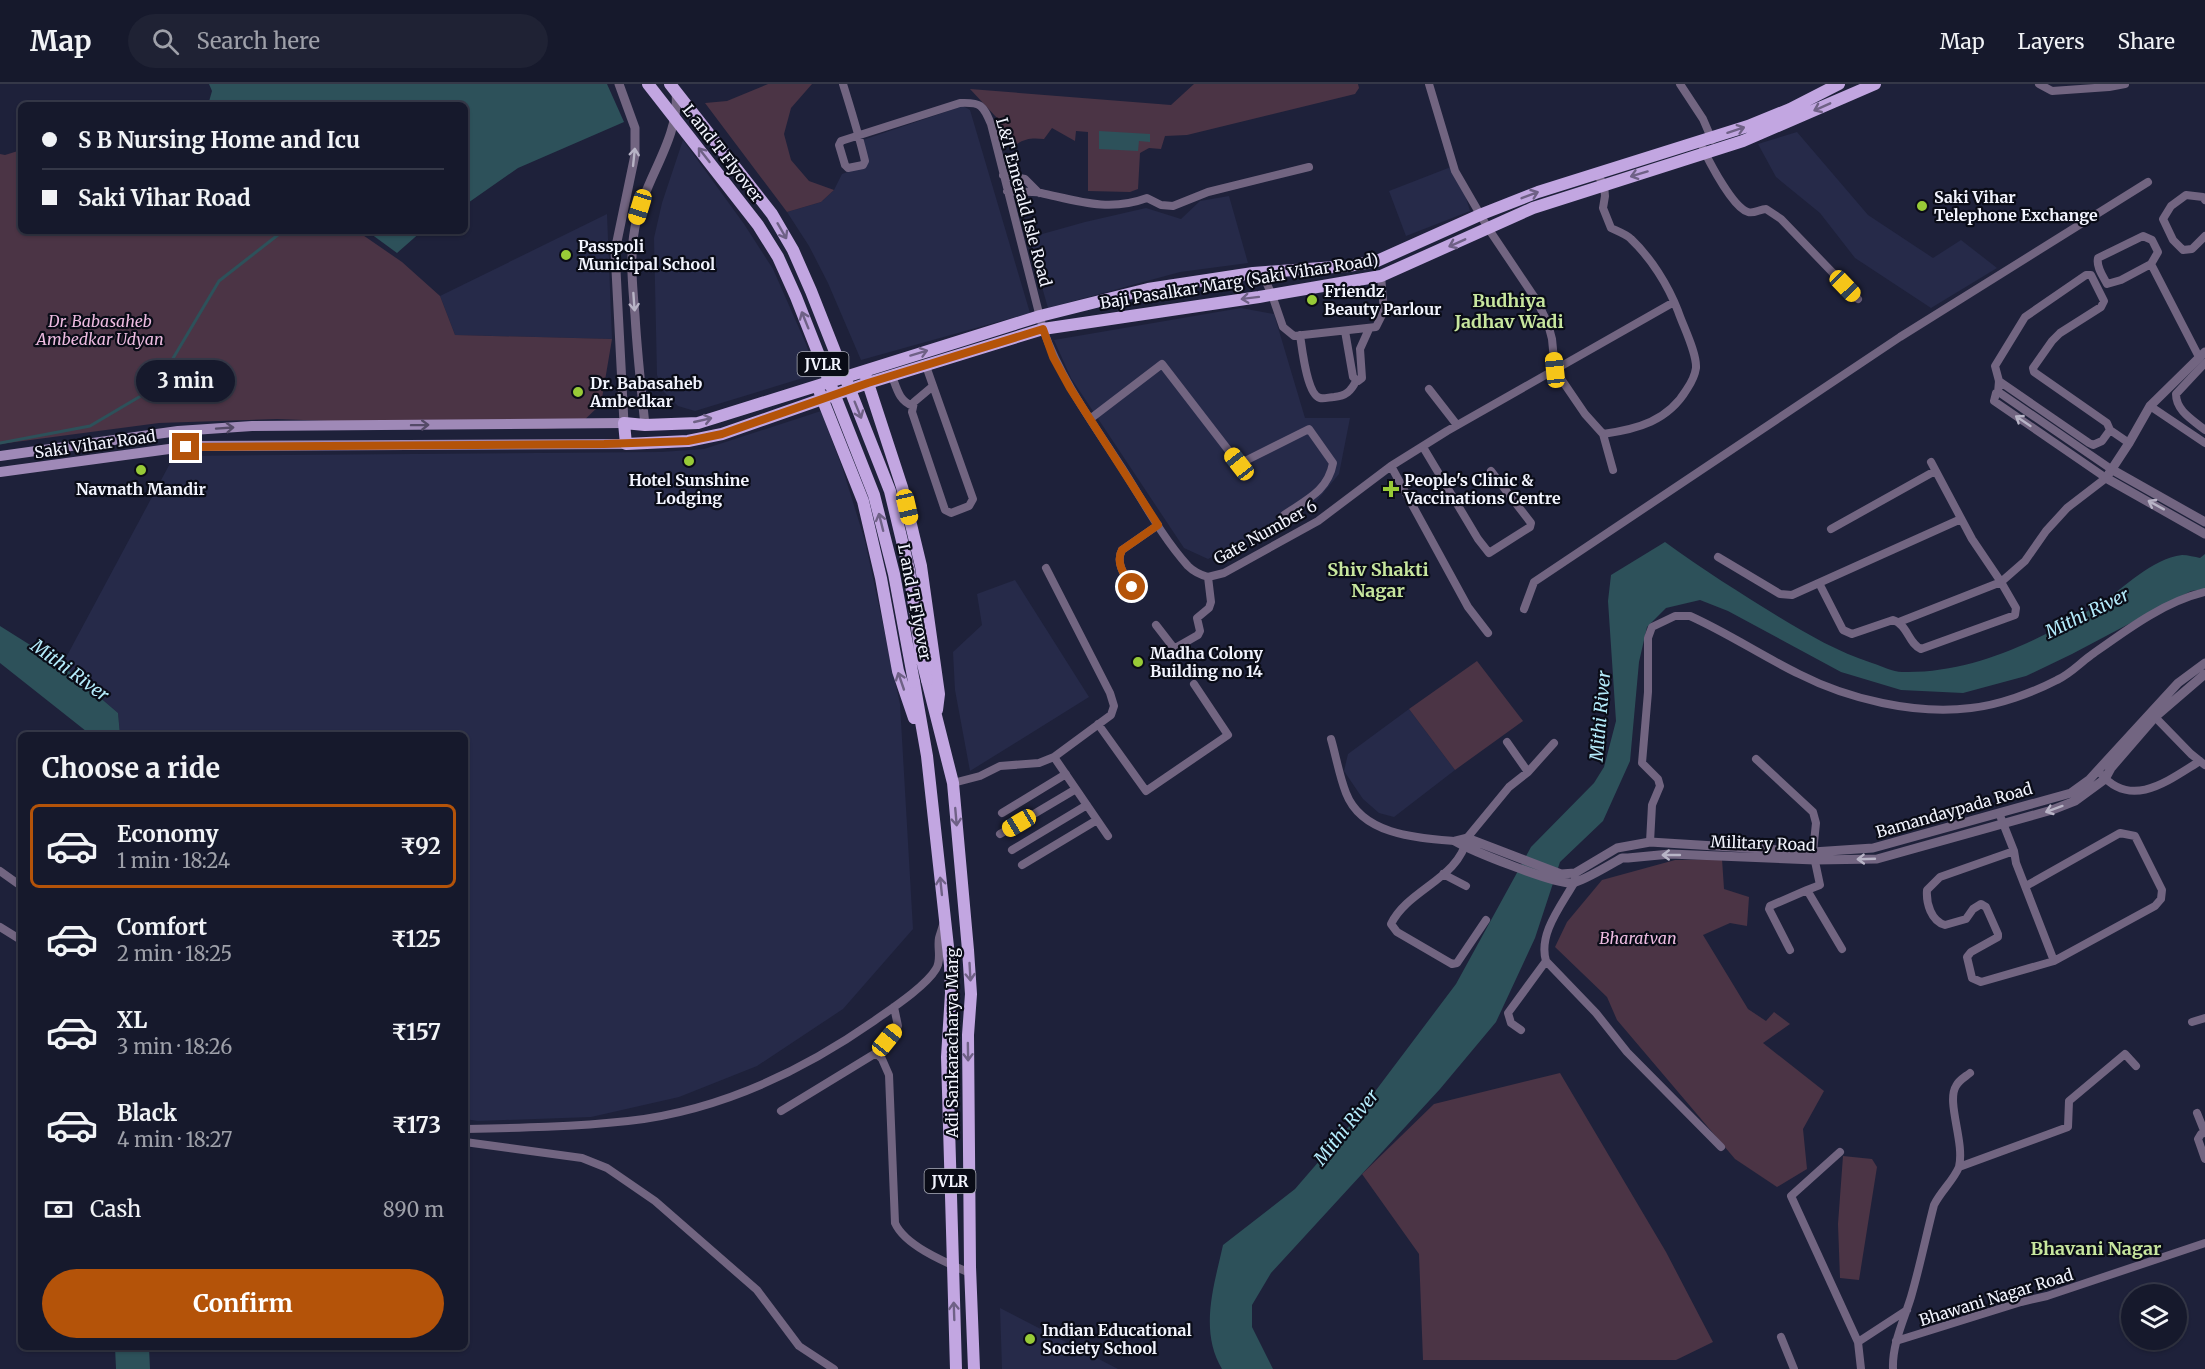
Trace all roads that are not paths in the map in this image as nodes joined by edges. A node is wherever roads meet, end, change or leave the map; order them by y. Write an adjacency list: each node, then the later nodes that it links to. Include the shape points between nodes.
1 (619, 84): 51 (street, one-way to 1, via 615,250 635,154 635,128)
2 (648, 84): 103 (main road, L and T Flyover / JVLR, one-way to 2, bridge, via 894,574 874,495 796,297 758,225)
3 (670, 84): 97 (main road, L and T Flyover / JVLR, one-way to 97, bridge, via 772,214 811,291 890,491 909,570 921,656)
4 (675, 84): 53 (street, one-way to 53, via 678,108 665,150 644,195 632,247)
5 (843, 84): 15 (street, L&T Emerald Isle Road, via 858,135 960,103 981,105 991,124)
6 (1429, 84): 21 (street, via 1455,171)
7 (1680, 84): 12 (street, via 1693,102)
8 (1839, 84): 12 (main road, Baji Pasalkar Marg (Saki Vihar Road), one-way to 8, via 1790,109)
9 (1875, 84): 13 (main road, Baji Pasalkar Marg (Saki Vihar Road), one-way to 13)
10 (2039, 84): 11 (street, via 2052,91)
11 (2125, 84)
12 (1706, 140): 13 (street); 13 (street); 16 (main road, Baji Pasalkar Marg (Saki Vihar Road))
13 (1711, 152): 16 (main road, Baji Pasalkar Marg (Saki Vihar Road), one-way to 16); 28 (street, via 1729,195 1744,211 1766,208 1781,219)
14 (1309, 167): 19 (street, via 1208,192 1173,206 1147,198 1132,203 1086,204)
15 (1003, 175): 18 (street, L&T Emerald Isle Road); 19 (street, via 1025,179)
16 (1600, 179): 21 (main road, Baji Pasalkar Marg (Saki Vihar Road), one-way to 16, via 1538,192); 22 (main road, Baji Pasalkar Marg (Saki Vihar Road)); 29 (street, via 1605,196 1603,208 1611,228 1630,237 1658,272)
17 (2148, 182): 89 (street, via 1900,338 1534,582)
18 (1008, 191): 19 (street); 30 (street, L&T Emerald Isle Road)
19 (1039, 193)
20 (2205, 200): 23 (street, via 2186,195 2171,206 2163,219 2183,250 2192,249)
21 (1482, 214): 22 (street); 25 (main road, Baji Pasalkar Marg (Saki Vihar Road), via 1377,261)
22 (1488, 228): 26 (main road, Baji Pasalkar Marg (Saki Vihar Road), one-way to 26); 37 (street, via 1524,278 1548,324)
23 (2205, 236)
24 (2151, 264): 24 (street, via 2158,252 2152,240 2143,236 2097,260 2107,284); 35 (street)
25 (1262, 273): 27 (street); 30 (main road, Baji Pasalkar Marg (Saki Vihar Road), via 1148,289)
26 (1381, 276): 27 (main road, Baji Pasalkar Marg (Saki Vihar Road)); 32 (street, via 1384,311 1376,327)
27 (1272, 295): 31 (main road, Baji Pasalkar Marg (Saki Vihar Road), one-way to 31); 34 (street, via 1283,327 1290,334)
28 (1858, 299)
29 (1674, 302): 37 (street, Gate Number 6); 58 (street, via 1695,357 1692,381 1681,399 1652,423)
30 (1040, 316): 31 (street, L&T Emerald Isle Road); 38 (main road, Baji Pasalkar Marg (Saki Vihar Road), one-way to 30)
31 (1043, 329): 36 (main road, Baji Pasalkar Marg (Saki Vihar Road)); 50 (street, L&T Emerald Isle Road, via 1053,357)
32 (1369, 329): 33 (street); 40 (street, via 1360,350 1362,378)
33 (1346, 331): 34 (street); 40 (street)
34 (1300, 335): 40 (street, via 1310,385 1316,396 1340,396 1352,389)
35 (2203, 357): 49 (street); 57 (street, via 2176,394 2176,402)
36 (926, 366): 39 (main road, Baji Pasalkar Marg (Saki Vihar Road)); 44 (street)
37 (1555, 370): 54 (street, Gate Number 6); 58 (street)
38 (863, 371): 42 (main road); 43 (main road, Baji Pasalkar Marg (Saki Vihar Road))
39 (892, 376): 42 (main road, Baji Pasalkar Marg (Saki Vihar Road)); 48 (street, via 900,398)
40 (1356, 381)
41 (1999, 381): 46 (street); 56 (street, via 2093,445); 56 (street, via 1995,366 2025,317 2091,275 2104,301 2101,307 2060,333 2033,368 2107,423)
42 (868, 383): 47 (main road, Baji Pasalkar Marg (Saki Vihar Road)); 68 (main road)
43 (817, 386): 47 (main road); 53 (main road, Baji Pasalkar Marg (Saki Vihar Road), one-way to 43, via 698,423)
44 (933, 386): 48 (street); 48 (street, via 973,499 969,506 951,513 945,510 913,418)
45 (1429, 389): 54 (street)
46 (1998, 393): 55 (street); 59 (street, one-way to 46, via 1994,401)
47 (822, 400): 60 (main road, Baji Pasalkar Marg (Saki Vihar Road), via 722,434 688,441); 75 (main road)
48 (913, 406)
49 (2150, 406): 61 (street); 62 (street)
50 (1090, 419): 76 (street, via 1162,364 1239,464 1309,429 1333,463 1331,474 1323,488); 79 (street, L&T Emerald Isle Road)
51 (624, 423): 52 (main road, Saki Vihar Road); 53 (main road, Baji Pasalkar Marg (Saki Vihar Road)); 64 (main road)
52 (521, 424): 63 (main road); 66 (main road, Saki Vihar Road, one-way to 52, via 178,431 252,426)
53 (645, 425): 60 (main road)
54 (1457, 425): 65 (street, Gate Number 6)
55 (2050, 427): 59 (street); 74 (street)
56 (2110, 430): 61 (street)
57 (2205, 430)
58 (1603, 434): 71 (street)
59 (2044, 435): 74 (street)
60 (648, 442): 64 (main road, Baji Pasalkar Marg (Saki Vihar Road))
61 (2129, 443): 74 (street)
62 (2205, 443)
63 (520, 444): 64 (main road, Saki Vihar Road); 70 (main road, Saki Vihar Road, via 191,446)
64 (626, 444)
65 (1423, 447): 69 (street, Gate Number 6); 72 (street, via 1489,553 1532,523)
66 (0, 456)
67 (1931, 462): 73 (street)
68 (894, 463): 75 (main road); 97 (main road, via 921,566 939,694)
69 (1391, 466): 84 (street, Gate Number 6, via 1318,521 1224,573); 92 (street, via 1468,607)
70 (0, 469)
71 (1613, 470)
72 (1491, 471)
73 (1935, 471): 77 (street); 80 (street)
74 (2109, 473): 78 (street); 81 (street, one-way to 74); 85 (street, via 2067,508 2025,561)
75 (854, 477): 103 (main road, one-way to 75, via 898,671 881,578)
76 (1284, 515)
77 (1961, 519): 85 (street); 86 (street)
78 (2205, 522)
79 (1158, 525): 84 (street, L&T Emerald Isle Road, via 1189,567); 87 (street, via 1119,554 1122,570)
80 (1831, 530)
81 (2205, 534)
82 (1718, 557): 86 (street, via 1786,596)
83 (1046, 568): 98 (street, via 1110,693 1114,706 1111,715)
84 (1208, 577): 91 (street, via 1211,602 1197,618 1198,635 1177,647)
85 (2001, 582): 90 (street); 90 (street, via 2017,611 2011,618 1921,649 1915,647)
86 (1819, 583): 90 (street, via 1847,633 1889,620)
87 (1132, 587)
88 (2205, 592): 123 (street, via 2149,616 2057,680 2010,699 1957,710 1866,700 1799,675 1690,616 1676,616 1660,623 1652,627 1648,638 1642,763 1660,786 1652,805)
89 (1524, 609)
90 (1899, 622)
91 (1156, 625)
92 (1488, 633)
93 (2205, 663): 99 (street, via 2178,683)
94 (2205, 674): 96 (street, Military Road)
95 (1194, 684): 98 (street, via 1228,735 1146,791)
96 (2155, 717): 99 (street, Military Road); 106 (street)
97 (936, 719): 110 (main road, Adi Sankaracharya Marg / JVLR)
98 (1098, 724): 104 (street)
99 (2136, 733): 109 (street, Military Road)
100 (1331, 739): 122 (street, via 1346,794 1357,810 1396,833)
101 (1507, 742): 107 (street)
102 (1554, 743): 107 (street)
103 (927, 756): 138 (main road, Adi Sankaracharya Marg / JVLR, one-way to 103)
104 (1054, 757): 108 (street); 110 (street, via 1039,763 1000,766)
105 (1756, 759): 128 (street, via 1813,812)
106 (2203, 763): 109 (street, via 2140,792 2112,787)
107 (1528, 772): 124 (street, via 1509,787)
108 (1066, 774): 111 (street); 114 (street)
109 (2102, 775): 112 (street, Military Road)
110 (953, 783): 163 (main road, Adi Sankaracharya Marg / JVLR, one-way to 163, via 971,994)
111 (1076, 789): 113 (street); 119 (street)
112 (2073, 797): 115 (street, Bamandaypada Road); 118 (street, Military Road, one-way to 118)
113 (1087, 805): 116 (street); 125 (street)
114 (1002, 813)
115 (2000, 813): 117 (street, Bamandaypada Road); 118 (street)
116 (1098, 820): 121 (street); 129 (street)
117 (1965, 822): 120 (street); 128 (street, Bamandaypada Road, via 1873,848)
118 (2004, 825): 120 (street, Military Road); 126 (street)
119 (1000, 834)
120 (1969, 834): 128 (street, Military Road, one-way to 128, via 1877,858)
121 (1108, 836)
122 (1455, 841): 124 (street)
123 (1650, 842): 127 (street); 132 (street, via 1617,848)
124 (1466, 843): 131 (street, via 1453,867); 132 (street, via 1560,878)
125 (1012, 850)
126 (2014, 851): 135 (street); 144 (street, via 1940,876 1927,890 1926,898 1934,919 1945,925 1965,919 1981,904 1986,907 1998,937 1967,957 1976,981)
127 (1763, 854): 128 (street, Military Road); 132 (street, Military Road, one-way to 132, via 1622,858)
128 (1814, 856): 136 (street, via 1820,885)
129 (1022, 865)
130 (0, 871): 133 (street)
131 (1443, 874): 134 (street); 137 (street, via 1410,901 1391,924 1393,928 1452,964 1457,963)
132 (1575, 878): 143 (street, via 1547,932 1543,950)
133 (18, 884)
134 (1466, 886)
135 (2026, 886): 144 (street); 144 (street, via 2120,833 2135,836 2162,890 2155,906)
136 (1807, 890): 141 (street); 142 (street, via 1769,909)
137 (1486, 920)
138 (945, 921): 145 (street, via 939,938 938,966); 162 (main road, Adi Sankaracharya Marg / JVLR, via 951,993 947,1057)
139 (0, 927): 140 (street)
140 (18, 937)
141 (1842, 949)
142 (1790, 950)
143 (1546, 961): 148 (street, via 1508,1012 1511,1023); 157 (street, via 1589,1004 1627,1052)
144 (2054, 961)
145 (894, 1006): 149 (street, via 898,1026); 154 (street, via 856,1034 787,1074 731,1097 630,1120)
146 (2205, 1018): 147 (street)
147 (2192, 1022)
148 (1521, 1030)
149 (876, 1053): 152 (street); 162 (street, via 889,1075 895,1223 906,1240)
150 (2136, 1066): 160 (street, via 2125,1053 2069,1101 2068,1127)
151 (1970, 1073): 160 (street, via 1958,1082 1953,1096 1961,1148)
152 (782, 1111)
153 (2197, 1113): 155 (street)
154 (468, 1129)
155 (2202, 1130): 159 (street, via 2198,1139)
156 (468, 1142): 168 (street, via 582,1158 608,1168 655,1200 757,1290 799,1346)
157 (1721, 1147)
158 (1840, 1152): 167 (street, via 1791,1196)
159 (2205, 1159)
160 (1959, 1167): 164 (street, via 1934,1205)
161 (2205, 1243): 166 (street, Bhawani Nagar Road)
162 (952, 1266): 163 (street); 169 (main road, Adi Sankaracharya Marg / JVLR, one-way to 162)
163 (970, 1273): 170 (main road, Adi Sankaracharya Marg / JVLR)
164 (1907, 1310): 166 (street); 167 (street)
165 (1782, 1337): 171 (street)
166 (1896, 1341): 173 (street)
167 (1858, 1342): 172 (street)
168 (834, 1369)
169 (956, 1369)
170 (974, 1369)
171 (1794, 1369)
172 (1861, 1369)
173 (1893, 1369)

